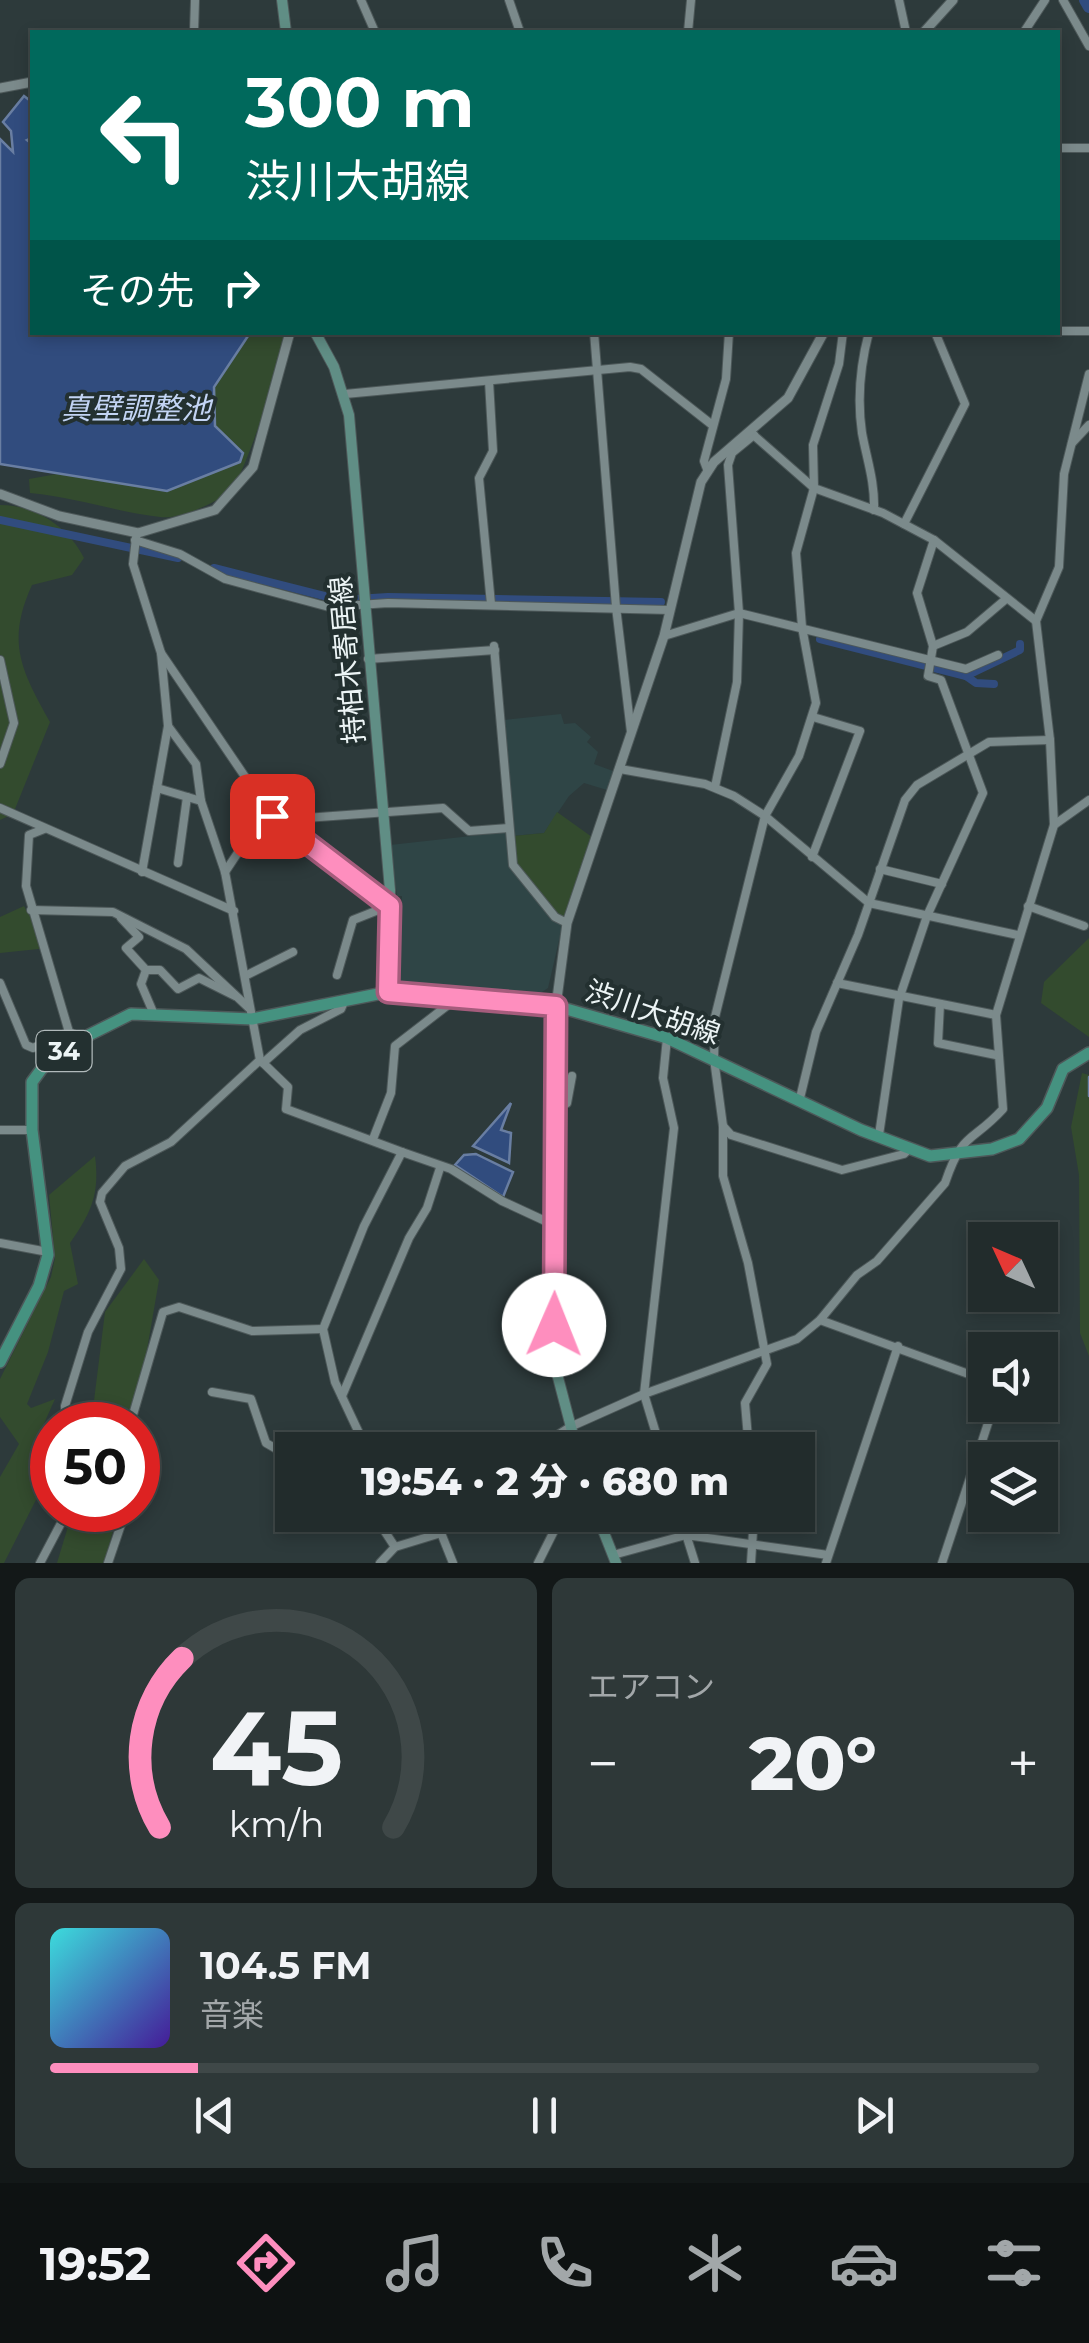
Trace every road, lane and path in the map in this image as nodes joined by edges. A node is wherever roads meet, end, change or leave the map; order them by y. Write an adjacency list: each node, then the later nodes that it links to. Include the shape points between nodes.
1 (195, 0): 10 (street)
2 (282, 0): 11 (main road)
3 (361, 0): 12 (street)
4 (509, 0): 13 (street)
5 (691, 0): 14 (street)
6 (899, 0): 15 (street)
7 (953, 0): 16 (street)
8 (1045, 0): 17 (street)
9 (1064, 0): 18 (street)
10 (194, 30)
11 (286, 30)
12 (374, 30)
13 (519, 30)
14 (688, 30)
15 (906, 30)
16 (926, 30)
17 (1025, 30)
18 (1089, 46)
19 (30, 82): 20 (street)
20 (0, 88)
21 (1060, 148): 22 (street)
22 (1089, 148)
23 (1060, 330): 24 (street)
24 (1089, 331)
25 (289, 335): 47 (street, via 256,458 242,485 206,515)
26 (316, 335): 36 (main road, 持柏木寄居線)
27 (594, 335): 33 (street)
28 (729, 335): 37 (street, via 726,379)
29 (822, 335): 39 (street, via 788,398)
30 (843, 335): 42 (street, via 814,445)
31 (868, 335): 44 (street, via 859,368)
32 (937, 335): 45 (street, via 965,404)
33 (598, 370): 35 (street); 37 (street, via 641,370); 51 (street)
34 (1089, 374): 40 (street)
35 (489, 381): 36 (street); 50 (street, via 493,451 479,478)
36 (345, 394): 49 (main road, 持柏木寄居線)
37 (711, 424): 41 (street)
38 (1089, 425): 40 (street)
39 (752, 434): 41 (street); 42 (street); 53 (street, via 728,465)
40 (1069, 446): 54 (street, via 1059,566)
41 (708, 469): 52 (street)
42 (814, 488): 44 (street); 55 (street, via 796,553)
43 (0, 494): 47 (street)
44 (874, 510): 45 (street)
45 (904, 524): 46 (street)
46 (934, 540): 48 (street); 57 (street, via 917,593)
47 (135, 542): 49 (street, via 180,554 225,579 321,606); 58 (street)
48 (1006, 599): 54 (street); 57 (street, via 967,632)
49 (364, 600): 50 (street); 60 (main road, 持柏木寄居線)
50 (491, 603): 51 (street)
51 (616, 606): 52 (street); 65 (street)
52 (670, 610): 56 (street)
53 (739, 613): 55 (street); 56 (street); 70 (street, via 737,682)
54 (1036, 621): 66 (street)
55 (802, 627): 62 (street); 63 (street, via 816,694)
56 (664, 636): 65 (street)
57 (933, 646): 62 (street)
58 (161, 653): 64 (street); 76 (street)
59 (998, 656): 62 (street, via 966,670)
60 (368, 659): 77 (main road, 持柏木寄居線); 82 (street, via 495,648)
61 (0, 660): 68 (street, via 14,723)
62 (932, 661): 67 (street, via 928,674 941,680)
63 (813, 716): 78 (street); 83 (street, via 860,732)
64 (168, 726): 71 (street); 74 (street, via 193,755)
65 (632, 736): 69 (street)
66 (1050, 740): 67 (street, via 989,742); 80 (street)
67 (969, 758): 85 (street, via 917,785); 88 (street, via 982,797)
68 (0, 764)
69 (620, 770): 70 (street); 96 (street)
70 (715, 787): 78 (street)
71 (157, 788): 72 (street); 86 (street)
72 (186, 796): 74 (street); 84 (street)
73 (1089, 800): 80 (street)
74 (201, 801): 87 (street)
75 (0, 808): 81 (street)
76 (267, 808): 79 (street); 87 (street)
77 (383, 813): 79 (street); 82 (street, via 443,808 469,831); 90 (main road, 持柏木寄居線)
78 (765, 816): 83 (street); 120 (street, via 721,989)
79 (277, 820): 90 (street)
80 (1054, 825): 91 (street)
81 (44, 828): 86 (street); 92 (street, via 28,835)
82 (509, 828): 96 (street, via 515,869)
83 (812, 856): 89 (street)
84 (178, 862)
85 (880, 869): 88 (street); 89 (street)
86 (142, 872): 93 (street)
87 (226, 872): 93 (street)
88 (942, 884): 95 (street)
89 (869, 903): 95 (street); 104 (street)
90 (390, 906): 101 (street, via 353,920); 105 (main road, 持柏木寄居線)
91 (1028, 906): 97 (street); 98 (street)
92 (30, 910): 94 (street); 115 (street)
93 (234, 911): 102 (street)
94 (118, 914): 100 (street, via 139,936 126,948); 106 (street, via 186,949)
95 (927, 916): 98 (street); 107 (street)
96 (567, 923): 111 (street)
97 (1084, 926)
98 (1018, 935): 114 (street)
99 (293, 952): 102 (street)
100 (146, 970): 106 (street, via 160,970 178,989 199,978); 112 (street, via 141,984)
101 (337, 975)
102 (244, 976): 113 (street)
103 (0, 982): 115 (street, via 26,1044 33,1048)
104 (837, 983): 107 (street); 123 (street)
105 (388, 992): 108 (main road, 渋川大胡線 / 34); 109 (main road, 渋川大胡線 / 34)
106 (235, 995): 113 (street)
107 (900, 996): 110 (street); 128 (street)
108 (457, 998): 111 (main road, 渋川大胡線 / 34); 129 (street, via 395,1046 391,1093)
109 (346, 1000): 113 (main road, 渋川大胡線 / 34); 121 (street)
110 (940, 1004): 114 (street); 119 (street, via 938,1044)
111 (556, 1006): 117 (main road, 渋川大胡線 / 34); 124 (main road)
112 (153, 1012): 113 (main road, 渋川大胡線 / 34); 116 (main road, 渋川大胡線 / 34, via 116,1019)
113 (251, 1014): 121 (street)
114 (996, 1015): 119 (street)
115 (68, 1032): 116 (street)
116 (83, 1038): 127 (main road, 渋川大胡線 / 34, via 32,1082)
117 (667, 1038): 120 (main road, 渋川大胡線 / 34); 144 (street, via 663,1078 674,1128)
118 (1089, 1053): 132 (main road, 渋川大胡線 / 34, via 1063,1069 1036,1124 1020,1139)
119 (996, 1055): 132 (street, via 1003,1109)
120 (714, 1060): 123 (main road, 渋川大胡線 / 34); 125 (street)
121 (262, 1061): 129 (street, via 288,1087 286,1110); 146 (street, via 170,1142 125,1166 102,1193 121,1269 88,1332)
122 (572, 1076): 124 (street, via 572,1095)
123 (800, 1098): 128 (main road, 渋川大胡線 / 34)
124 (558, 1104): 134 (main road)
125 (723, 1126): 130 (street, via 731,1135 842,1170); 140 (street, via 723,1176 748,1263)
126 (0, 1130): 127 (street)
127 (32, 1130): 136 (main road, 渋川大胡線 / 34)
128 (878, 1135): 130 (main road, 渋川大胡線 / 34)
129 (373, 1140): 131 (street)
130 (910, 1148): 132 (main road, 渋川大胡線 / 34, via 930,1156)
131 (402, 1152): 133 (street); 138 (street)
132 (955, 1152): 137 (street, via 945,1183)
133 (440, 1168): 134 (street); 145 (street)
134 (556, 1226): 149 (main road, via 555,1366)
135 (0, 1242): 136 (street)
136 (48, 1252): 141 (main road, 渋川大胡線 / 34, via 40,1286)
137 (820, 1320): 139 (street); 140 (street, via 782,1346)
138 (323, 1329): 145 (street); 147 (street, via 252,1331 179,1307 163,1312)
139 (898, 1346): 142 (street); 168 (street)
140 (762, 1350): 144 (street); 154 (street, via 767,1364 745,1403)
141 (0, 1362)
142 (968, 1373)
143 (212, 1392): 155 (street, via 251,1399 266,1443)
144 (644, 1394): 149 (street); 153 (street)
145 (342, 1396): 150 (street)
146 (66, 1402)
147 (137, 1402)
148 (988, 1422): 176 (street)
149 (570, 1427): 151 (street); 152 (main road)
150 (359, 1432)
151 (562, 1432)
152 (572, 1432)
153 (656, 1432)
154 (745, 1432)
155 (275, 1448)
156 (56, 1532): 169 (street)
157 (119, 1532): 170 (street)
158 (385, 1532): 166 (street)
159 (441, 1532): 166 (street); 172 (street)
160 (554, 1532): 173 (street)
161 (604, 1532): 167 (main road)
162 (685, 1532): 164 (street)
163 (753, 1532): 165 (street)
164 (686, 1536): 165 (street); 167 (street); 174 (street)
165 (752, 1546): 168 (street); 175 (street)
166 (395, 1547): 171 (street)
167 (614, 1559)
168 (827, 1559)
169 (40, 1563)
170 (108, 1563)
171 (380, 1563)
172 (452, 1563)
173 (538, 1563)
174 (695, 1563)
175 (750, 1563)
176 (942, 1563)

